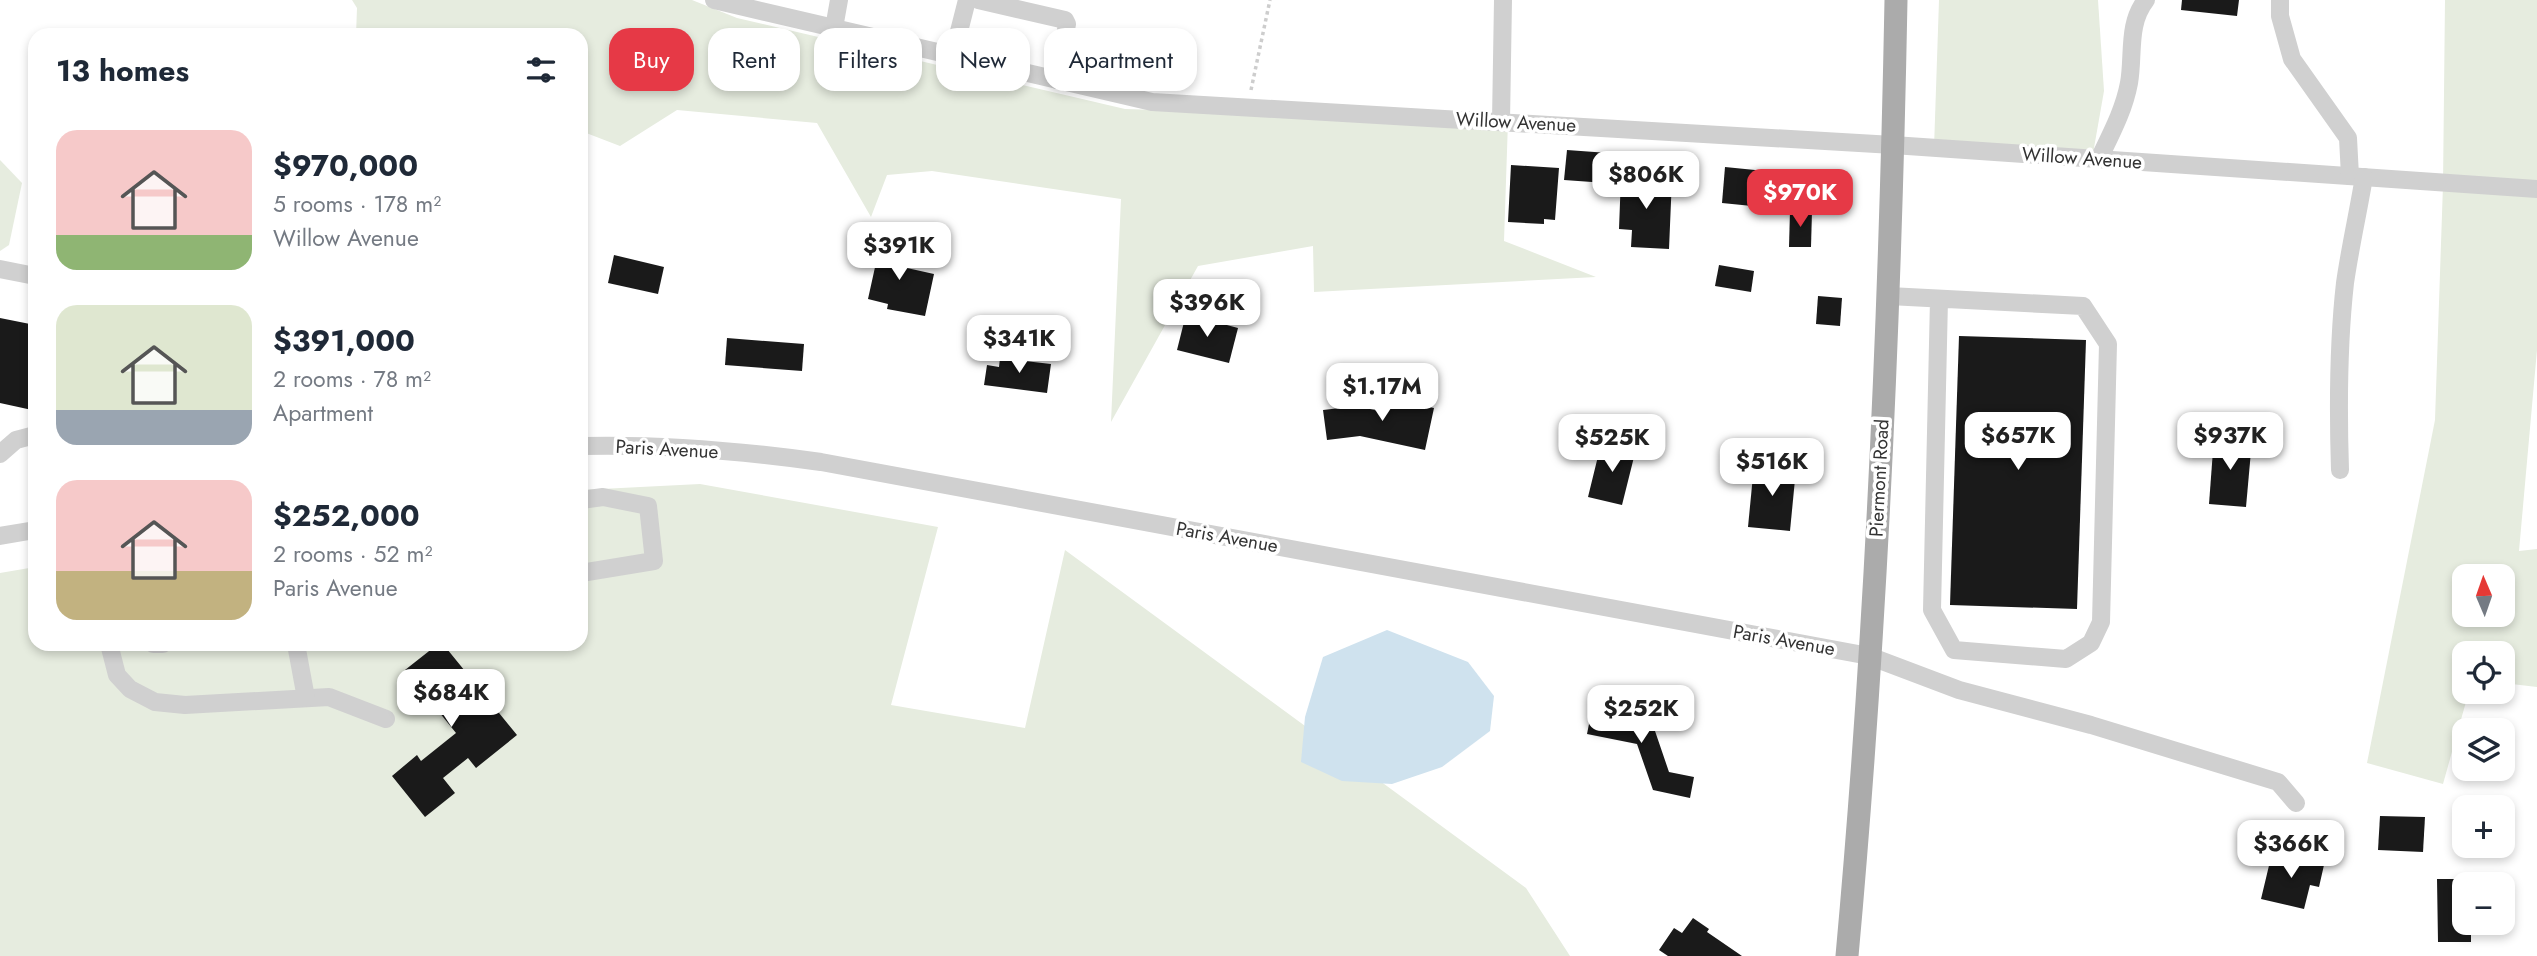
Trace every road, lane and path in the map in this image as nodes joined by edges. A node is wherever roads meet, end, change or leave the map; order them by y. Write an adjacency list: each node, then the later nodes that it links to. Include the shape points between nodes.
1 (714, 0): 10 (street, Willow Avenue)
2 (839, 0): 10 (street)
3 (967, 0): 11 (street)
4 (978, 0): 12 (street, via 1065,20)
5 (1270, 0): 14 (path)
6 (1503, 0): 15 (street)
7 (1896, 0): 16 (main road, Piermont Road)
8 (2146, 0): 17 (street, via 2133,25 2129,83 2120,116)
9 (2280, 0): 18 (street, via 2292,59 2348,138)
10 (834, 28)
11 (960, 28)
12 (1066, 28)
13 (1104, 91): 14 (street, Willow Avenue, via 1152,102)
14 (1247, 107): 15 (street, Willow Avenue)
15 (1501, 121): 16 (street, Willow Avenue)
16 (1893, 145): 17 (street, Willow Avenue); 22 (main road, Piermont Road)
17 (2099, 159): 18 (street, Willow Avenue)
18 (2357, 177): 19 (street, Willow Avenue); 27 (street, via 2339,369)
19 (2537, 189)
20 (0, 269): 21 (street)
21 (28, 275)
22 (1889, 296): 23 (street); 34 (main road, Piermont Road)
23 (1940, 299): 23 (street, via 2083,306 2108,344 2101,622 2091,643 2066,659 1954,650 1932,610)
24 (28, 437): 26 (street, via 16,440)
25 (588, 446): 34 (street, Paris Avenue, via 821,461)
26 (0, 454)
27 (2340, 470)
28 (588, 499): 31 (street, via 603,497 648,506 654,561)
29 (28, 531): 30 (street)
30 (0, 536)
31 (588, 572)
32 (111, 651): 35 (street, via 117,675 130,689 155,702 185,705)
33 (297, 651): 35 (street)
34 (1869, 656): 37 (street, Paris Avenue, via 1959,690 2278,782); 38 (main road, Piermont Road)
35 (306, 698): 36 (street, via 329,697)
36 (386, 719)
37 (2296, 803)
38 (1847, 956)

